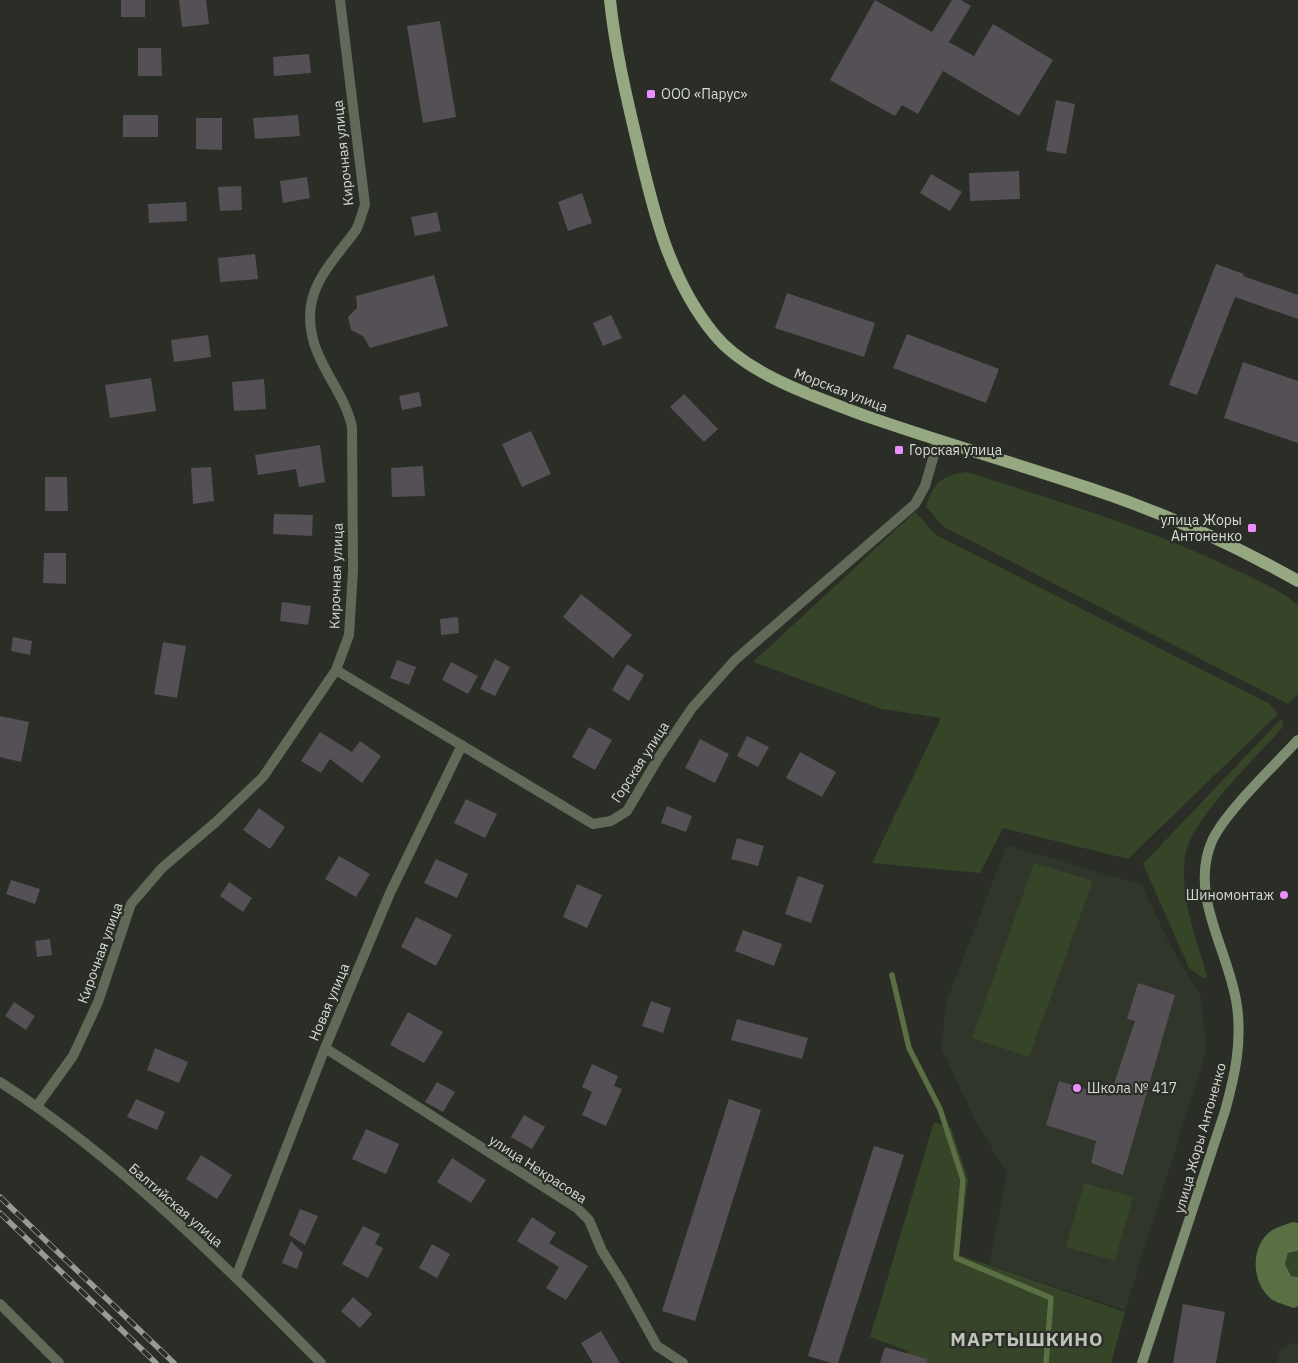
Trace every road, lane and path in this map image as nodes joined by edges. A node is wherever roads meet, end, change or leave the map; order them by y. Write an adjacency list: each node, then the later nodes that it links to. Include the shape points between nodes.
1 (340, 0): 5 (street, Кирочная улица, via 365,204 357,228 316,285 309,315 314,343 329,379 348,410 352,427 353,570 348,634)
2 (610, 0): 3 (main road, Морская улица, via 615,48 627,101 668,255 690,300 715,335 737,355 775,380 841,408)
3 (938, 440): 4 (main road, Морская улица, via 1165,516 1240,549); 7 (street, Горская улица, via 925,486 915,504 735,660 692,708 627,811 611,821 593,824)
4 (1298, 581)
5 (336, 670): 7 (street, Горская улица); 10 (street, Кирочная улица, via 263,776 162,868 131,904 98,1002 73,1056)
6 (1298, 740): 16 (main road, улица Жоры Антоненко, via 1222,826 1208,852 1204,883 1207,903 1233,984 1240,1042 1225,1111)
7 (462, 745): 8 (street, Новая улица, via 390,892)
8 (325, 1048): 11 (street, Новая улица); 15 (street, улица Некрасова, via 577,1208 589,1220 602,1250 657,1346)
9 (0, 1082): 10 (street, Балтийская улица)
10 (37, 1106): 11 (street, Балтийская улица, via 147,1195)
11 (236, 1276): 14 (street, Балтийская улица)
12 (0, 1304): 13 (street)
13 (59, 1363)
14 (321, 1363)
15 (683, 1363)
16 (1142, 1363)

